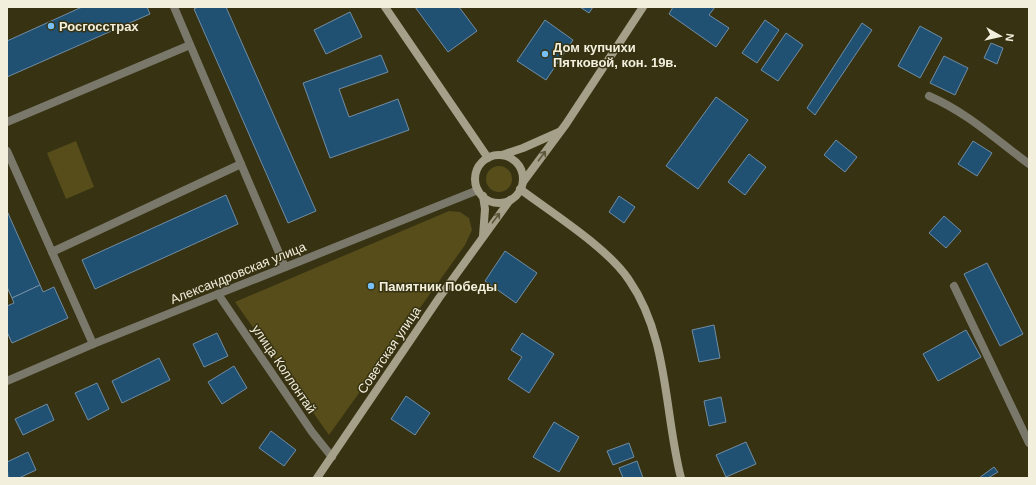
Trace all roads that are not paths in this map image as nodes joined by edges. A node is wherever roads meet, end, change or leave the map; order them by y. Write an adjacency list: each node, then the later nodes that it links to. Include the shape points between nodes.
1 (174, 7): 4 (street)
2 (385, 7): 10 (main road)
3 (643, 7): 7 (main road)
4 (190, 45): 6 (street); 11 (street)
5 (930, 96): 12 (street, via 981,125)
6 (7, 122)
7 (561, 130): 9 (main road, via 529,146); 13 (main road, one-way to 7)
8 (7, 151): 17 (street)
9 (502, 155): 10 (main road); 13 (main road, via 516,162 522,175)
10 (488, 158): 14 (main road, via 478,168 476,183)
11 (241, 164): 17 (street); 18 (street)
12 (1029, 164)
13 (521, 186): 15 (main road); 26 (main road, via 606,254 629,280 647,312 661,362)
14 (480, 193): 15 (main road, via 496,202); 16 (main road, via 485,209); 18 (street, Александровская улица)
15 (510, 200): 16 (main road, Советская улица, one-way to 15)
16 (483, 236): 24 (main road, Советская улица, via 438,298)
17 (52, 252): 21 (street)
18 (285, 267): 20 (street, Александровская улица)
19 (954, 286): 23 (street)
20 (218, 294): 21 (street, Александровская улица); 24 (street, улица Коллонтай, via 312,432)
21 (93, 344): 22 (street, Александровская улица)
22 (7, 381)
23 (1029, 443)
24 (332, 457): 25 (main road, Советская улица)
25 (317, 478)
26 (681, 478)

